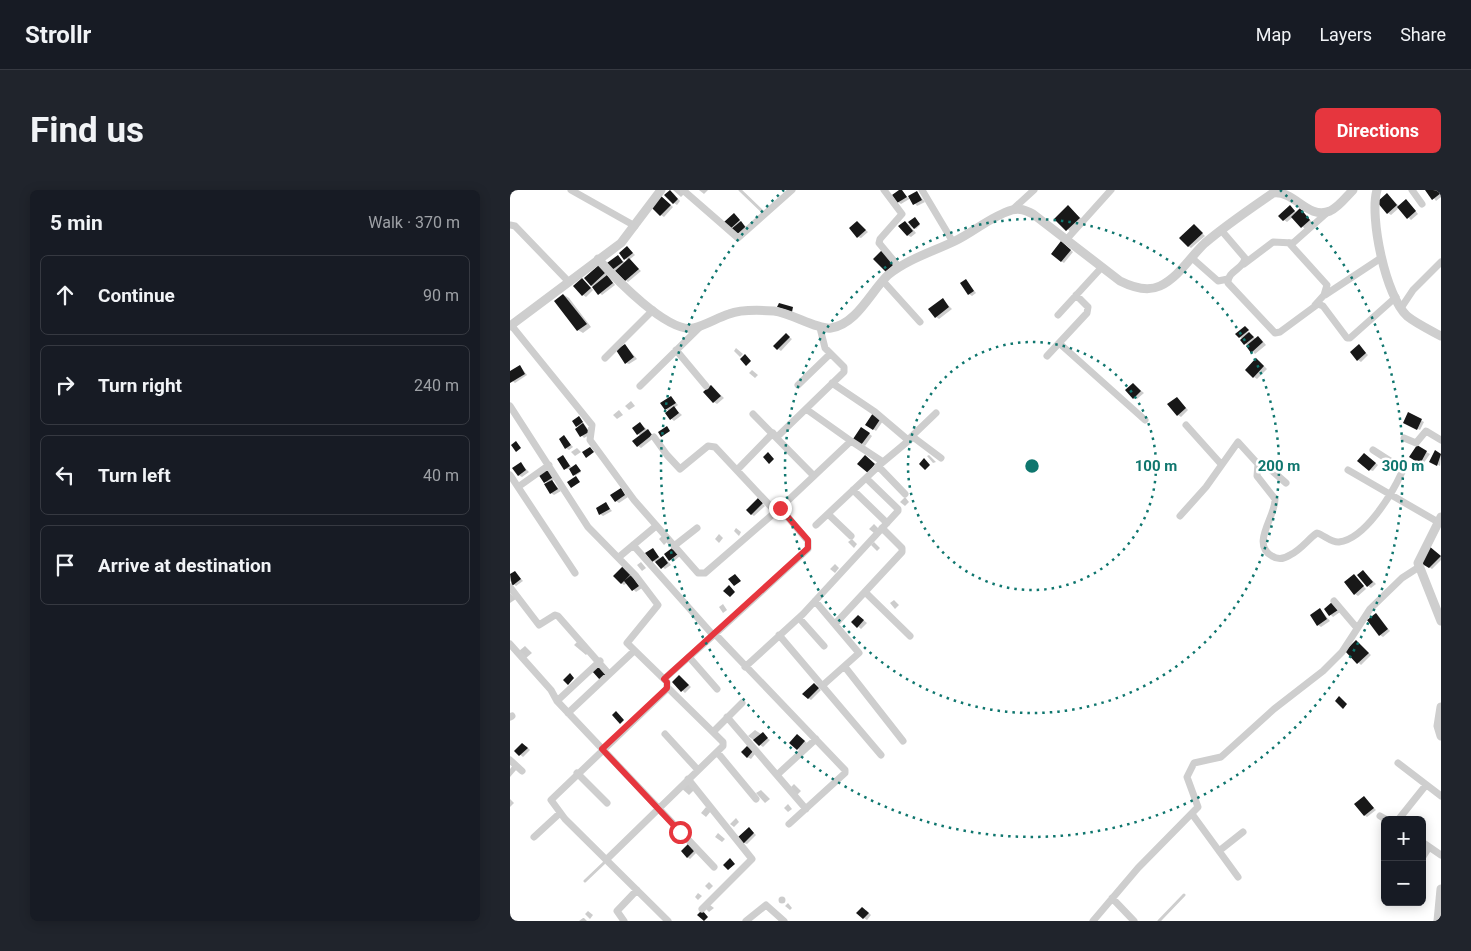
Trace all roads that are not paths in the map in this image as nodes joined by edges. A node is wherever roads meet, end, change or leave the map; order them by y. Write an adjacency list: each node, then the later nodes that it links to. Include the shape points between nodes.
1 (571, 190): 19 (street)
2 (661, 190): 19 (street)
3 (683, 190): 17 (street, via 738,238)
4 (740, 190): 17 (lane)
5 (792, 190): 17 (street)
6 (884, 190): 29 (street, via 902,214 879,243)
7 (922, 190): 22 (street)
8 (1034, 190): 15 (street)
9 (1111, 190): 21 (street)
10 (1279, 190): 16 (street, via 1318,212); 20 (street)
11 (1354, 190): 16 (street)
12 (1377, 190): 25 (street, via 1375,202)
13 (1412, 190): 14 (street)
14 (1422, 204)
15 (1012, 210): 21 (street, via 1023,209); 22 (street)
16 (1329, 211): 23 (street)
17 (765, 215)
18 (510, 225): 32 (street, via 515,226)
19 (635, 226): 26 (street, via 621,243)
20 (1221, 230): 24 (street); 28 (street, via 1245,258)
21 (1066, 240): 30 (street)
22 (953, 242): 29 (street)
23 (1289, 243): 28 (street, via 1273,242); 35 (street, via 1327,285)
24 (1192, 258): 30 (street, via 1160,286 1147,288 1133,288 1120,282); 31 (street, via 1218,281)
25 (1381, 258): 35 (street); 36 (street)
26 (598, 259): 32 (street); 39 (street, via 622,285)
27 (1441, 262): 38 (street, via 1413,290)
28 (1244, 264): 31 (street)
29 (899, 267): 33 (street)
30 (1102, 267): 34 (street)
31 (1228, 279): 37 (street, via 1229,286 1275,334)
32 (568, 281): 43 (street)
33 (883, 281): 41 (street); 44 (street, via 845,322 831,328)
34 (1076, 295): 40 (street); 46 (street, via 1088,307 1087,313)
35 (1322, 297): 37 (street)
36 (1396, 297): 37 (street, via 1350,338 1344,335 1321,304); 38 (street)
37 (1315, 305)
38 (1401, 308): 45 (street, via 1407,316)
39 (653, 310): 42 (street, via 679,327 692,328); 50 (street)
40 (1058, 315)
41 (920, 322)
42 (703, 324): 44 (street, via 748,310 775,311 799,317); 47 (street)
43 (510, 325): 88 (street, via 592,425 590,440)
44 (820, 328): 48 (street, via 822,343)
45 (1441, 336)
46 (1059, 343): 49 (street); 59 (street)
47 (676, 350): 52 (street); 53 (street)
48 (830, 354): 51 (street, via 844,369); 54 (street)
49 (1047, 356)
50 (605, 358)
51 (832, 383): 56 (street); 64 (street)
52 (640, 386)
53 (706, 386)
54 (798, 386)
55 (510, 406): 72 (street)
56 (806, 409): 61 (street); 66 (street)
57 (936, 413): 64 (street)
58 (753, 414): 61 (street)
59 (1145, 420)
60 (1186, 425): 70 (street)
61 (775, 435): 73 (street); 76 (street)
62 (654, 437): 73 (street, via 680,469 712,446)
63 (1404, 438): 65 (street, via 1416,443 1426,431)
64 (909, 439): 68 (street, via 916,438); 69 (street)
65 (1441, 440)
66 (851, 441): 69 (street); 76 (street)
67 (1373, 450): 82 (street, via 1402,470)
68 (941, 458)
69 (880, 464): 77 (street); 81 (street)
70 (1221, 464): 71 (street, via 1238,442); 85 (street)
71 (1258, 464): 78 (street); 82 (street, via 1257,476 1274,499 1263,543 1267,553 1276,558 1291,555 1318,533 1338,542 1358,533)
72 (549, 465): 79 (street); 94 (street, via 591,531)
73 (737, 470): 83 (street)
74 (1348, 470): 82 (street)
75 (510, 475): 79 (street)
76 (814, 476): 83 (street)
77 (866, 478): 80 (street); 89 (street, via 898,509)
78 (1286, 483)
79 (514, 485): 96 (street)
80 (853, 490): 84 (street); 89 (street)
81 (905, 494)
82 (1394, 498): 86 (street)
83 (778, 509): 93 (street, via 705,573 698,573); 105 (street, via 808,540 808,548)
84 (828, 514): 87 (street); 91 (street)
85 (1180, 516)
86 (1440, 520): 95 (street, via 1418,560)
87 (816, 525)
88 (656, 526): 92 (street); 93 (street)
89 (885, 526): 98 (street, via 902,550); 99 (street)
90 (696, 528): 93 (street)
91 (851, 536)
92 (633, 545): 94 (street); 105 (street)
93 (674, 546)
94 (619, 557): 110 (street, via 658,605 628,641 628,646)
95 (1419, 567): 102 (street); 104 (street, via 1383,596)
96 (575, 572)
97 (510, 587): 112 (street, via 537,624 542,625 558,616)
98 (865, 592): 103 (street); 107 (street)
99 (815, 601): 101 (street); 103 (street)
100 (1334, 601): 104 (street)
101 (799, 618): 106 (street); 109 (street)
102 (1441, 621)
103 (835, 624): 114 (street, via 859,653)
104 (1357, 628): 147 (street, via 1337,658 1221,757 1199,760 1191,766 1188,782 1198,807)
105 (715, 635): 111 (street); 113 (street)
106 (779, 635): 113 (street); 118 (street)
107 (910, 636)
108 (510, 644): 120 (street)
109 (824, 646)
110 (634, 651): 115 (street); 116 (street)
111 (689, 657): 116 (street); 119 (street)
112 (600, 661): 115 (street); 120 (street)
113 (744, 666): 128 (street)
114 (845, 667): 118 (street); 129 (street)
115 (609, 674): 123 (street)
116 (664, 679): 117 (street)
117 (668, 686): 125 (street); 130 (street)
118 (822, 686): 132 (street)
119 (717, 689)
120 (557, 701): 123 (street)
121 (742, 703): 124 (street)
122 (1441, 707): 127 (street, via 1438,726)
123 (568, 713): 130 (street)
124 (728, 717): 125 (street); 138 (street)
125 (713, 732): 131 (street, via 724,744)
126 (665, 734): 135 (street)
127 (1441, 736)
128 (816, 739): 138 (street); 145 (street, via 845,772)
129 (903, 741)
130 (602, 749): 137 (street); 144 (street)
131 (717, 752): 135 (street); 142 (street)
132 (881, 755)
133 (510, 760): 136 (street)
134 (1398, 763): 140 (street)
135 (698, 770): 139 (street)
136 (522, 771)
137 (577, 773): 143 (street); 146 (street, via 552,796 552,803)
138 (777, 775): 145 (street)
139 (688, 779): 144 (street); 165 (street, via 752,859)
140 (1426, 785): 141 (street); 148 (street)
141 (1441, 796)
142 (756, 798)
143 (607, 803)
144 (658, 808): 157 (street); 158 (street)
145 (806, 809): 149 (street)
146 (560, 812): 151 (street); 157 (street)
147 (1192, 814): 154 (street); 164 (street)
148 (1401, 816)
149 (789, 824)
150 (1243, 832): 154 (street)
151 (534, 837)
152 (1426, 844): 153 (street)
153 (1430, 846): 155 (street); 156 (street)
154 (1219, 851): 159 (street)
155 (1426, 852)
156 (1441, 855)
157 (606, 860): 160 (lane); 162 (street)
158 (714, 867)
159 (1238, 877)
160 (585, 881)
161 (1441, 889): 173 (street)
162 (637, 890): 166 (street, via 617,911); 167 (street)
163 (1184, 895): 172 (lane)
164 (1112, 898): 170 (street); 171 (street)
165 (702, 909)
166 (624, 921)
167 (668, 921)
168 (746, 921): 169 (street, via 766,904)
169 (784, 921)
170 (1092, 921)
171 (1134, 921)
172 (1159, 921)
173 (1438, 921)

